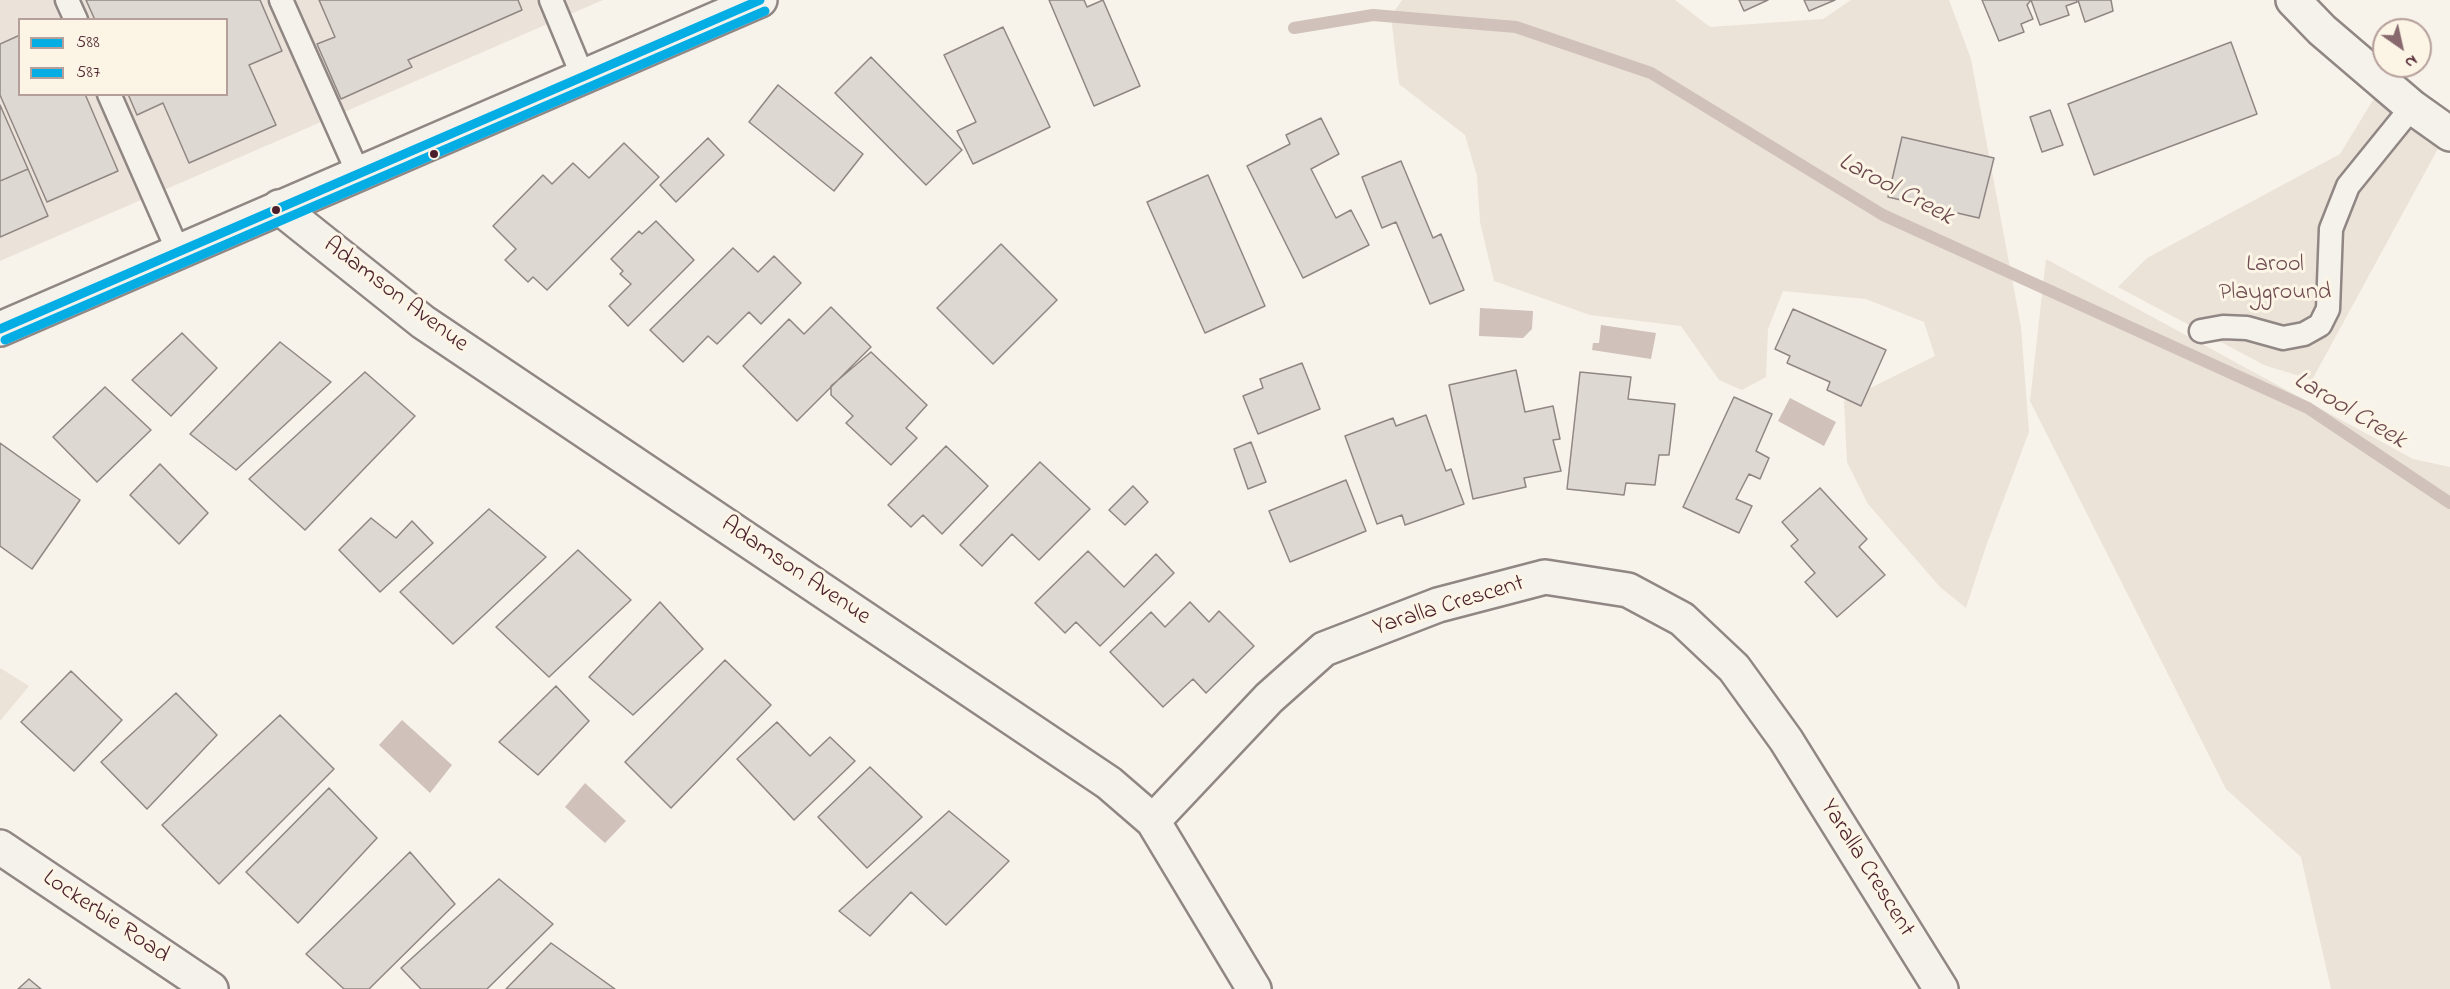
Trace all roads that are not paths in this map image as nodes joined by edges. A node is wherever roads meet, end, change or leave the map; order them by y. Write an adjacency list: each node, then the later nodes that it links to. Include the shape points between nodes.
1 (67, 0): 6 (lane)
2 (281, 0): 11 (lane)
3 (551, 0): 7 (lane)
4 (760, 0): 7 (street)
5 (2293, 0): 9 (street)
6 (75, 18)
7 (583, 76): 11 (street)
8 (110, 96): 13 (lane)
9 (2412, 107): 10 (street); 15 (lane, via 2348,186 2331,229 2328,309 2320,325 2304,334 2283,338 2247,328)
10 (2450, 134)
11 (358, 173): 12 (street)
12 (279, 207): 13 (street); 16 (street, Adamson Avenue, via 423,322 1109,783)
13 (178, 251): 14 (street)
14 (0, 329)
15 (2201, 331)
16 (1153, 821): 19 (street, Adamson Avenue); 20 (street, Yaralla Crescent, via 1269,698 1324,649 1438,605 1545,578 1628,590 1682,619 1734,668 1786,740)
17 (0, 847): 18 (street, Lockerbie Road)
18 (211, 989)
19 (1254, 989)
20 (1941, 989)

